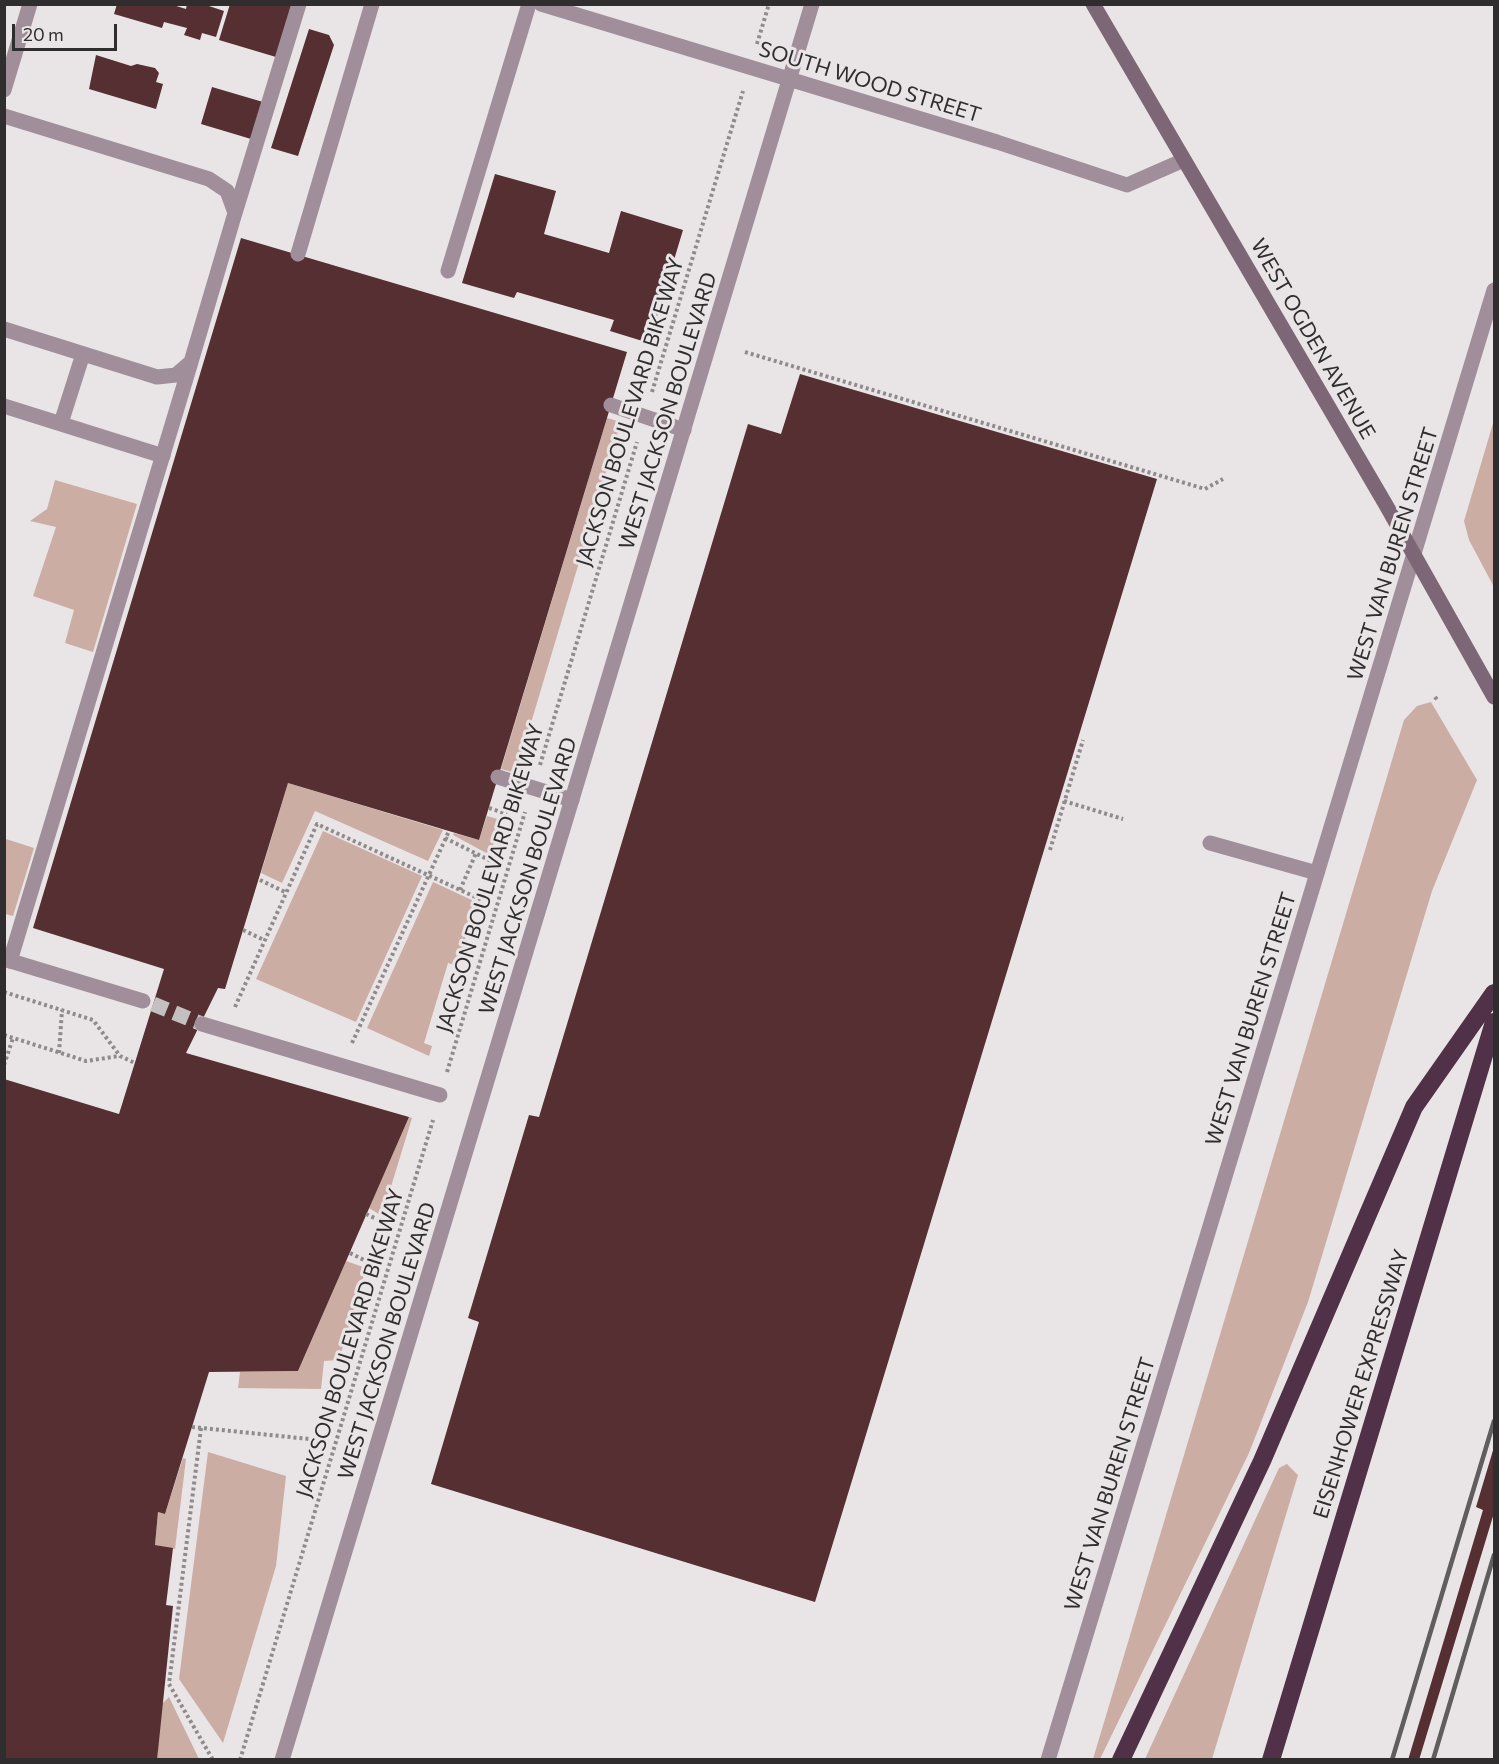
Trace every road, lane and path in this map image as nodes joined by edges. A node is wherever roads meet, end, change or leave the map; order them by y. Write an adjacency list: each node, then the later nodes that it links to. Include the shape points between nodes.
1 (30, 4): 11 (street)
2 (299, 4): 14 (street)
3 (372, 4): 15 (street)
4 (529, 4): 16 (street)
5 (541, 4): 9 (street, SOUTH WOOD STREET)
6 (769, 4): 9 (path, JACKSON BOULEVARD BIKEWAY)
7 (812, 4): 10 (street, WEST JACKSON BOULEVARD)
8 (1093, 4): 13 (main road, WEST OGDEN AVENUE)
9 (750, 68): 10 (street, SOUTH WOOD STREET); 24 (path, JACKSON BOULEVARD BIKEWAY)
10 (790, 80): 13 (street, SOUTH WOOD STREET, via 1128,185); 26 (street, WEST JACKSON BOULEVARD)
11 (4, 90)
12 (4, 116): 14 (street, via 209,179 227,191)
13 (1184, 160): 29 (main road, WEST OGDEN AVENUE)
14 (235, 213): 21 (street)
15 (298, 254)
16 (448, 271)
17 (1494, 290): 29 (street, WEST VAN BUREN STREET)
18 (4, 329): 20 (street)
19 (745, 352): 28 (path, via 1205,489)
20 (83, 354): 21 (street, via 157,377 176,375); 25 (street)
21 (191, 362): 27 (street)
22 (611, 405): 24 (street)
23 (4, 406): 25 (street)
24 (645, 416): 26 (street); 33 (path, JACKSON BOULEVARD BIKEWAY)
25 (61, 423): 27 (street)
26 (684, 430): 34 (street, WEST JACKSON BOULEVARD)
27 (163, 456): 53 (street)
28 (1223, 479)
29 (1414, 558): 30 (main road, WEST OGDEN AVENUE); 45 (street, WEST VAN BUREN STREET)
30 (1494, 697)
31 (1083, 740): 35 (path)
32 (498, 777): 33 (street)
33 (533, 788): 34 (street); 68 (path, JACKSON BOULEVARD BIKEWAY)
34 (572, 800): 78 (street, WEST JACKSON BOULEVARD)
35 (1064, 801): 38 (path); 42 (path)
36 (489, 808): 37 (path)
37 (507, 814)
38 (1123, 819)
39 (449, 831): 40 (path)
40 (445, 838): 43 (path); 46 (path)
41 (1210, 843): 45 (street)
42 (1050, 850)
43 (476, 853): 44 (path); 48 (path)
44 (493, 862)
45 (1317, 873): 79 (street, WEST VAN BUREN STREET)
46 (429, 875): 48 (path); 49 (path, via 317,824); 67 (path)
47 (260, 880): 49 (path)
48 (460, 890): 50 (path)
49 (285, 892): 52 (path)
50 (482, 900)
51 (243, 930): 52 (path)
52 (264, 940): 60 (path)
53 (7, 960): 56 (street)
54 (4, 992): 57 (path)
55 (1494, 993): 80 (highway, via 1414,1107 1262,1461)
56 (148, 1003)
57 (62, 1010): 63 (path); 64 (path, via 93,1020)
58 (1494, 1022): 81 (highway, EISENHOWER EXPRESSWAY)
59 (202, 1024): 60 (street)
60 (225, 1029): 67 (street)
61 (4, 1035): 62 (path)
62 (14, 1038): 63 (path); 66 (path)
63 (59, 1053): 64 (path, via 86,1061)
64 (120, 1056): 65 (path)
65 (135, 1063)
66 (4, 1065)
67 (341, 1065): 68 (street)
68 (440, 1095): 77 (path, JACKSON BOULEVARD BIKEWAY)
69 (366, 1214): 70 (path)
70 (385, 1223)
71 (350, 1253): 72 (path)
72 (372, 1264)
73 (192, 1427): 74 (path)
74 (201, 1428): 75 (path); 76 (path, via 169,1684)
75 (320, 1440)
76 (213, 1760)
77 (240, 1760)
78 (282, 1760)
79 (1048, 1760)
80 (1121, 1760)
81 (1271, 1760)

